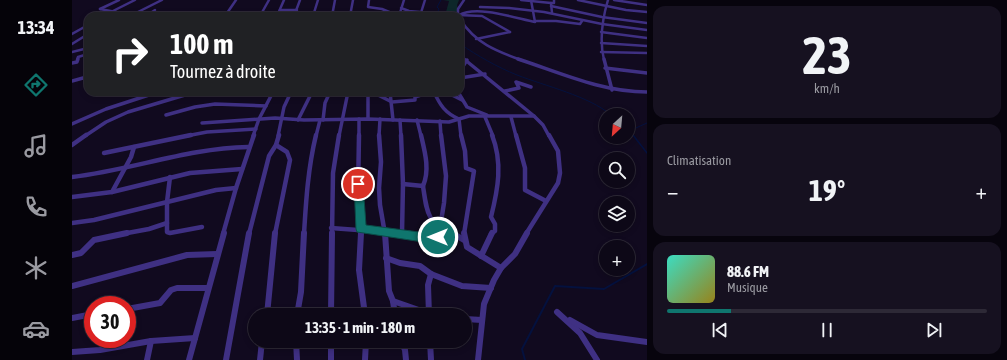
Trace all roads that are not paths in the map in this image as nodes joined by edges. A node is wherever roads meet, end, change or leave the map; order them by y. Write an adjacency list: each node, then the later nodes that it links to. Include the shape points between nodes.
1 (119, 0): 29 (street, via 100,9)
2 (135, 0): 29 (street)
3 (162, 0): 25 (street)
4 (236, 0): 34 (street)
5 (269, 0): 35 (street)
6 (284, 0): 27 (street)
7 (300, 0): 28 (street)
8 (318, 0): 36 (street)
9 (330, 0): 10 (street)
10 (335, 0): 37 (street)
11 (353, 0): 38 (street)
12 (369, 0): 39 (street, via 368,7)
13 (403, 0): 26 (street)
14 (425, 0): 42 (street)
15 (464, 0): 43 (street, via 460,4)
16 (521, 0): 17 (street)
17 (531, 0): 22 (street); 30 (street)
18 (578, 0): 23 (street)
19 (608, 0): 23 (street)
20 (614, 0): 21 (street)
21 (624, 2): 23 (street); 24 (street)
22 (552, 3): 46 (street); 49 (street)
23 (607, 5): 44 (street); 49 (street)
24 (647, 5)
25 (149, 7): 32 (street); 33 (street, via 155,10)
26 (401, 8): 40 (street); 41 (street)
27 (280, 10): 28 (street)
28 (297, 10)
29 (111, 11): 31 (street)
30 (533, 11): 45 (street, via 480,6); 46 (street); 50 (street)
31 (115, 12)
32 (140, 12)
33 (152, 12)
34 (228, 12)
35 (262, 12)
36 (314, 12)
37 (333, 12)
38 (350, 12)
39 (389, 12)
40 (400, 12)
41 (413, 12)
42 (421, 12)
43 (459, 12)
44 (647, 12)
45 (481, 14): 47 (street); 50 (street, via 499,14); 63 (street, via 510,32)
46 (552, 14): 48 (street)
47 (464, 15)
48 (563, 16): 51 (street); 52 (street)
49 (602, 17): 53 (street); 54 (street)
50 (535, 21): 51 (street)
51 (556, 21): 52 (street, via 580,24)
52 (582, 21): 54 (street)
53 (647, 23)
54 (602, 24): 57 (street); 58 (street)
55 (464, 26): 63 (street)
56 (84, 27): 59 (street)
57 (647, 30)
58 (602, 32): 62 (street); 64 (street)
59 (73, 34): 60 (street)
60 (84, 35)
61 (84, 37): 65 (street)
62 (647, 38)
63 (476, 39): 83 (street, via 498,52)
64 (601, 43): 66 (street); 69 (street)
65 (72, 44)
66 (647, 46)
67 (84, 49): 68 (street)
68 (72, 52)
69 (601, 52): 70 (street); 76 (street)
70 (647, 53)
71 (84, 55): 74 (street)
72 (464, 58): 73 (street)
73 (467, 60): 75 (street); 78 (street)
74 (72, 63)
75 (464, 65)
76 (605, 68): 77 (street); 83 (street)
77 (647, 73)
78 (484, 74): 79 (street); 84 (street)
79 (464, 77)
80 (84, 78): 81 (street)
81 (72, 81)
82 (531, 87): 84 (street, via 516,82 519,88)
83 (612, 90): 85 (street)
84 (505, 91): 106 (street)
85 (647, 92)
86 (146, 96): 123 (street)
87 (182, 96): 125 (street, via 128,112 106,122)
88 (270, 96): 103 (street)
89 (289, 96): 109 (street)
90 (310, 96): 115 (street)
91 (328, 96): 116 (street)
92 (347, 96): 117 (street)
93 (368, 96): 112 (street)
94 (380, 96): 102 (street)
95 (391, 96): 102 (street)
96 (418, 96): 100 (street)
97 (436, 96): 114 (street, via 444,110)
98 (454, 96): 101 (street)
99 (460, 96): 101 (street)
100 (414, 97): 102 (street, via 415,100)
101 (462, 100): 107 (street, via 472,109)
102 (392, 102): 118 (street)
103 (266, 106): 104 (street, via 215,104); 110 (street)
104 (166, 115)
105 (485, 116): 107 (street); 114 (street); 152 (street, via 496,146 500,173 490,217 495,224 495,231 490,235)
106 (534, 116): 108 (street); 139 (street, via 543,125 558,151 558,183)
107 (494, 117): 108 (street)
108 (511, 117): 139 (street, via 525,168 525,190)
109 (283, 118): 110 (street); 115 (street); 126 (street)
110 (258, 119): 122 (street); 124 (street)
111 (359, 119): 112 (street); 117 (street); 145 (street, via 358,193)
112 (368, 119): 113 (street)
113 (380, 119): 118 (street); 147 (street, via 379,188)
114 (459, 119): 121 (street); 149 (street, via 466,168 474,172)
115 (298, 120): 116 (street)
116 (322, 120): 117 (street); 162 (street, via 310,161)
117 (341, 120): 144 (street, via 333,172)
118 (393, 120): 119 (street)
119 (400, 120): 120 (street); 134 (street)
120 (417, 120): 121 (street); 135 (street, via 426,165)
121 (440, 121): 146 (street, via 446,176)
122 (202, 123)
123 (72, 124)
124 (256, 129): 127 (street, via 207,132); 128 (street)
125 (72, 145)
126 (276, 145): 161 (street, via 285,149 290,160 276,228); 186 (street, via 269,156 246,246 242,282)
127 (134, 147): 129 (street); 131 (street)
128 (248, 147): 130 (street); 131 (street, via 214,148)
129 (104, 153)
130 (242, 169): 133 (street, via 204,170); 136 (street)
131 (124, 170): 132 (street); 137 (street)
132 (72, 177)
133 (170, 177): 137 (street); 140 (street)
134 (403, 184): 135 (street); 148 (street)
135 (423, 186): 146 (street, via 428,213)
136 (236, 188): 140 (street, via 221,189); 150 (street)
137 (112, 192): 138 (street)
138 (72, 198)
139 (546, 201): 154 (street, via 515,254)
140 (167, 202): 141 (street); 142 (street)
141 (167, 222): 143 (street, via 168,233); 151 (street, via 149,229 94,240 81,253)
142 (72, 223)
143 (202, 227)
144 (331, 228): 145 (street); 163 (street)
145 (361, 229): 147 (street); 164 (street, via 359,270)
146 (440, 229): 148 (street, via 436,239); 149 (street)
147 (385, 232): 148 (street); 153 (street)
148 (402, 233)
149 (464, 240): 152 (street, via 468,248)
150 (217, 254): 156 (street, via 187,255); 157 (street)
151 (72, 255)
152 (481, 256): 154 (street)
153 (386, 258): 155 (street, via 420,266); 159 (street, via 389,291)
154 (501, 268): 158 (street)
155 (431, 274): 158 (street, via 462,286); 167 (street, via 428,285)
156 (72, 286)
157 (208, 288): 160 (street, via 177,288 171,290 160,303); 174 (street)
158 (491, 288): 172 (street, via 484,304)
159 (393, 301): 165 (street); 166 (street)
160 (136, 307)
161 (268, 308)
162 (298, 308)
163 (331, 308)
164 (364, 308)
165 (394, 308)
166 (411, 308)
167 (429, 308)
168 (557, 312): 173 (street)
169 (84, 316): 170 (street)
170 (72, 318)
171 (472, 319): 172 (street)
172 (482, 320): 193 (street)
173 (570, 320): 176 (street, via 597,335); 194 (street, via 588,342)
174 (195, 338): 175 (street); 185 (street)
175 (151, 341): 183 (street); 184 (street)
176 (647, 342)
177 (261, 348): 187 (street)
178 (296, 348): 188 (street)
179 (331, 348): 189 (street)
180 (366, 348): 190 (street)
181 (404, 348): 191 (street)
182 (430, 348): 192 (street)
183 (72, 352)
184 (147, 360)
185 (189, 360)
186 (226, 360)
187 (260, 360)
188 (297, 360)
189 (331, 360)
190 (365, 360)
191 (406, 360)
192 (431, 360)
193 (478, 360)
194 (597, 360)

